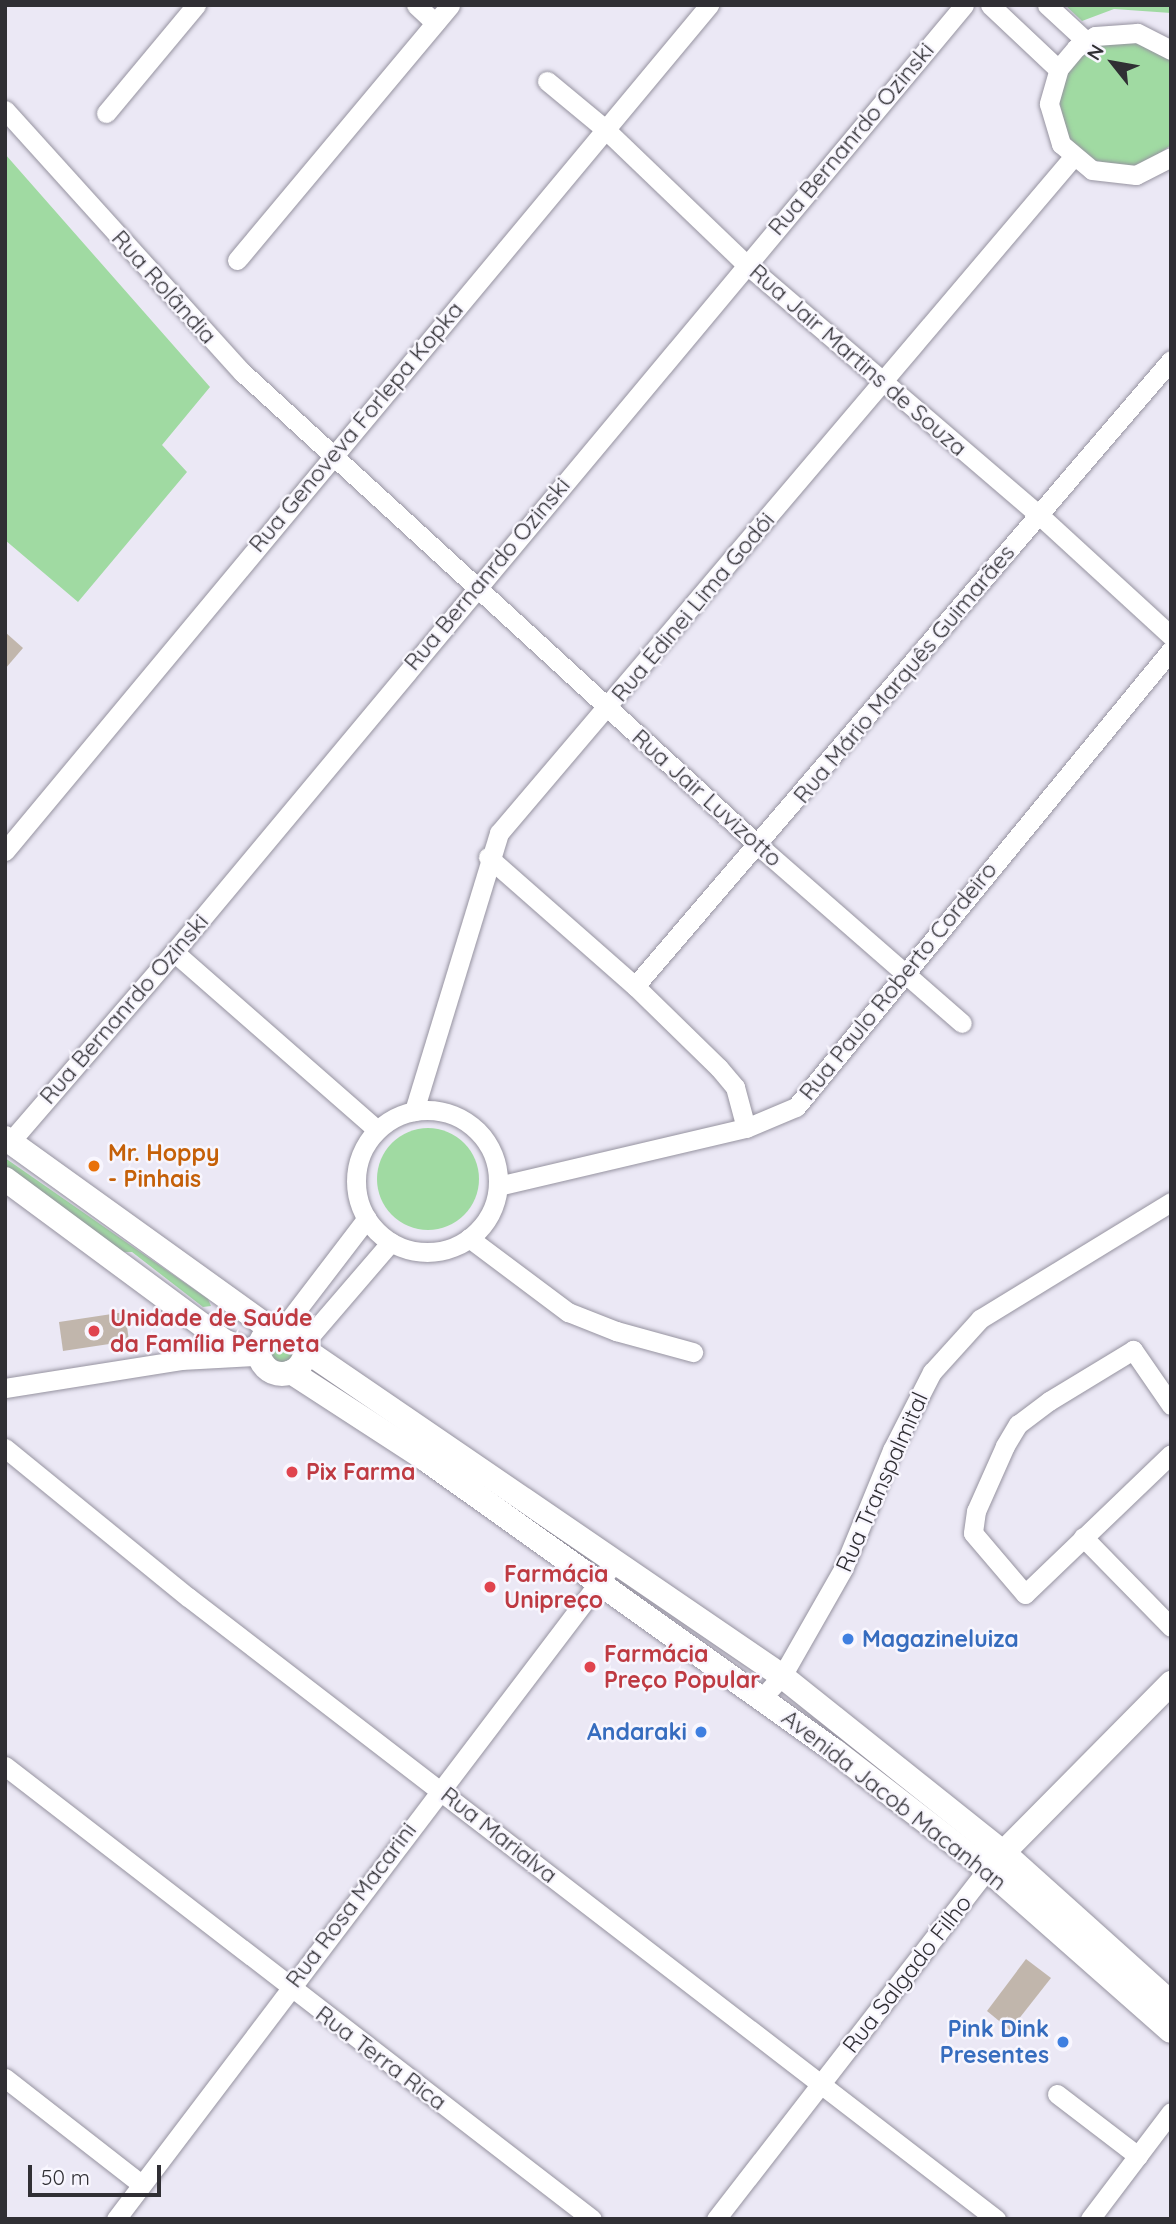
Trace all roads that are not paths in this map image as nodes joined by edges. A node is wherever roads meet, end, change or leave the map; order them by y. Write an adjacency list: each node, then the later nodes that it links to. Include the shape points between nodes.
1 (196, 5): 14 (street)
2 (416, 5): 8 (street)
3 (450, 5): 8 (street)
4 (709, 5): 15 (street, Rua Genoveva Forlepa Kopka)
5 (964, 5): 19 (street, Rua Bernanrdo Ozinski)
6 (989, 5): 11 (street)
7 (1047, 5): 9 (street)
8 (435, 23): 18 (street)
9 (1086, 41): 10 (street, via 1110,32 1132,32); 11 (street)
10 (1171, 50)
11 (1058, 69): 16 (street, via 1050,93 1050,114 1059,140)
12 (547, 81): 15 (street, Rua Jair Martins de Souza)
13 (5, 110): 22 (street, Rua Rolândia, via 242,372)
14 (106, 113)
15 (605, 129): 19 (street, Rua Jair Martins de Souza); 22 (street, Rua Genoveva Forlepa Kopka)
16 (1073, 158): 17 (street, via 1094,171 1118,176); 21 (street, Rua Edinei Lima Godói)
17 (1168, 164)
18 (237, 260)
19 (746, 264): 21 (street, Rua Jair Martins de Souza); 24 (street, Rua Bernanrdo Ozinski)
20 (1171, 360): 23 (street, Rua Mário Marquês Guimarães)
21 (883, 381): 23 (street, Rua Jair Martins de Souza); 27 (street, Rua Edinei Lima Godói)
22 (330, 456): 24 (street, Rua Jair Luvizotto); 29 (street, Rua Genoveva Forlepa Kopka)
23 (1038, 514): 25 (street, Rua Jair Martins de Souza); 28 (street, Rua Mário Marquês Guimarães)
24 (476, 587): 27 (street, Rua Jair Luvizotto); 31 (street, Rua Bernanrdo Ozinski)
25 (1171, 636)
26 (1171, 650): 32 (street, Rua Paulo Roberto Cordeiro)
27 (608, 707): 28 (street, Rua Jair Luvizotto); 30 (street, Rua Edinei Lima Godói, via 509,821)
28 (759, 846): 32 (street, Rua Jair Luvizotto); 33 (street, Rua Mário Marquês Guimarães)
29 (5, 851)
30 (488, 857): 33 (street); 35 (street, Rua Edinei Lima Godói)
31 (174, 953): 37 (street); 38 (street, Rua Bernanrdo Ozinski)
32 (904, 973): 34 (street, Rua Jair Luvizotto); 36 (street, Rua Paulo Roberto Cordeiro, via 796,1107)
33 (635, 986): 36 (street, via 735,1087)
34 (962, 1023)
35 (414, 1111): 37 (street); 40 (street, via 446,1112 473,1126 492,1152)
36 (746, 1128): 40 (street, Rua Paulo Roberto Cordeiro)
37 (377, 1130): 42 (street, via 362,1153 357,1173 358,1194)
38 (7, 1140): 45 (main road)
39 (5, 1179): 46 (main road)
40 (498, 1186): 43 (street, via 488,1218)
41 (1171, 1202): 60 (street, Rua Transpalmital, via 980,1319 932,1373 892,1450 843,1569)
42 (367, 1218): 44 (street); 47 (street)
43 (469, 1238): 44 (street, via 430,1252); 49 (street, via 568,1312)
44 (391, 1242): 48 (street)
45 (225, 1293): 46 (main road, via 215,1312); 47 (main road)
46 (201, 1321): 50 (main road, via 224,1340)
47 (278, 1329): 48 (main road, via 296,1332); 50 (main road, via 261,1341)
48 (304, 1347): 51 (main road, via 301,1363); 57 (main road, Avenida Jacob Macanhan)
49 (693, 1352)
50 (260, 1356): 51 (main road, via 272,1371); 52 (street, via 181,1360)
51 (291, 1372): 58 (main road, Avenida Jacob Macanhan, via 428,1461)
52 (5, 1388)
53 (1171, 1405): 56 (street, via 1133,1350 1018,1424 976,1511 973,1533 1025,1594)
54 (5, 1448): 64 (street, Rua Marialva, via 188,1597)
55 (1171, 1454): 56 (street)
56 (1083, 1537): 59 (street)
57 (615, 1561): 58 (street, Rua Rosa Macarini); 60 (main road, Avenida Jacob Macanhan)
58 (599, 1585): 62 (main road, Avenida Jacob Macanhan); 64 (street, Rua Rosa Macarini)
59 (1171, 1627)
60 (782, 1676): 62 (street, Rua Transpalmital); 65 (main road, Avenida Jacob Macanhan)
61 (1171, 1682): 65 (main road, Rua Salgado Filho)
62 (762, 1698): 65 (main road, Avenida Jacob Macanhan)
63 (5, 1766): 66 (street, Rua Terra Rica)
64 (439, 1788): 66 (street, Rua Rosa Macarini); 70 (street, Rua Marialva)
65 (996, 1861): 67 (main road, Avenida Jacob Macanhan); 68 (main road, Avenida Jacob Macanhan); 70 (street, Rua Salgado Filho)
66 (288, 1987): 74 (street, Rua Rosa Macarini); 76 (street, Rua Terra Rica)
67 (1168, 1995)
68 (1171, 2031)
69 (5, 2078): 74 (street)
70 (822, 2084): 77 (street, Rua Salgado Filho); 78 (street, Rua Marialva)
71 (1057, 2094): 73 (street)
72 (1171, 2112): 73 (street)
73 (1138, 2156): 79 (street)
74 (141, 2184): 75 (street, Rua Rosa Macarini)
75 (116, 2219)
76 (592, 2219)
77 (716, 2219)
78 (996, 2219)
79 (1090, 2219)

